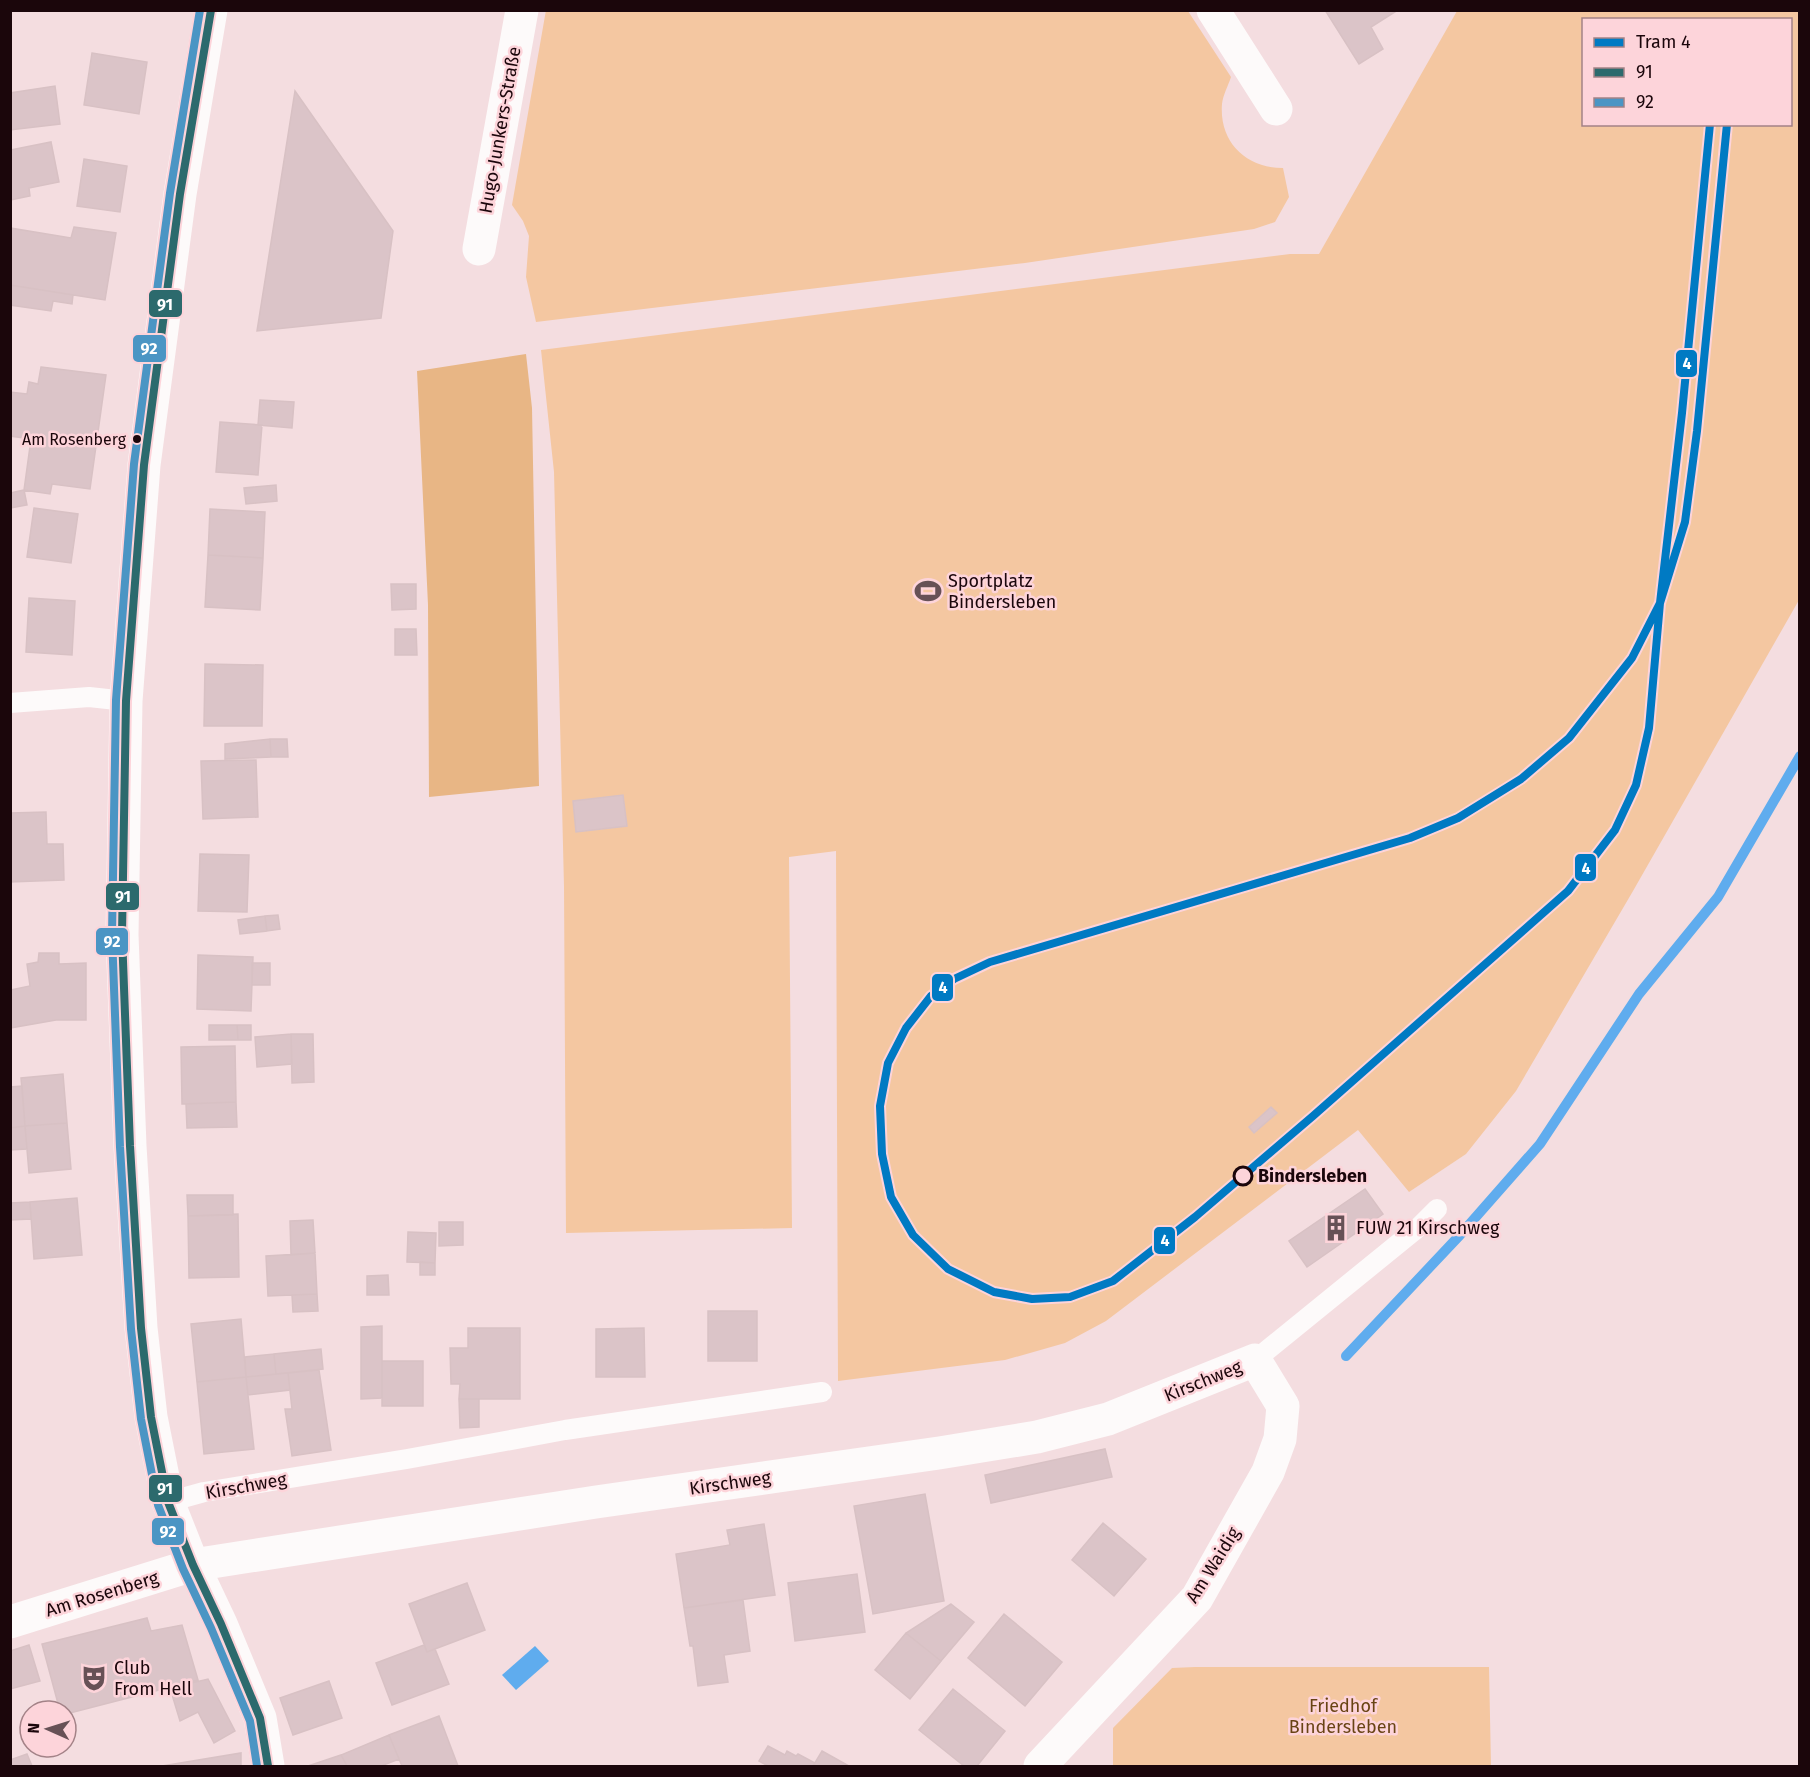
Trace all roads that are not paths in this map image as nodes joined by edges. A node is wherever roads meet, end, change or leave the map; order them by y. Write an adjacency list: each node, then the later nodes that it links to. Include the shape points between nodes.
1 (211, 10): 6 (street, via 153,390)
2 (522, 10): 5 (street, Hugo-Junkers-Straße)
3 (1213, 10): 4 (street)
4 (1276, 110)
5 (479, 249)
6 (126, 701): 7 (lane, via 89,697); 11 (street, via 122,935 130,1146 142,1339 151,1417)
7 (10, 703)
8 (1437, 1209): 9 (lane)
9 (1255, 1360): 12 (street, Kirschweg, via 1108,1419 1036,1437); 15 (street, Am Waidig, via 1283,1406 1280,1439 1268,1472 1197,1598)
10 (822, 1392): 11 (lane, Kirschweg, via 565,1430 204,1492)
11 (168, 1502): 12 (street)
12 (193, 1565): 13 (street, Am Rosenberg); 14 (street, via 260,1718)
13 (10, 1622)
14 (268, 1767)
15 (1040, 1767)

